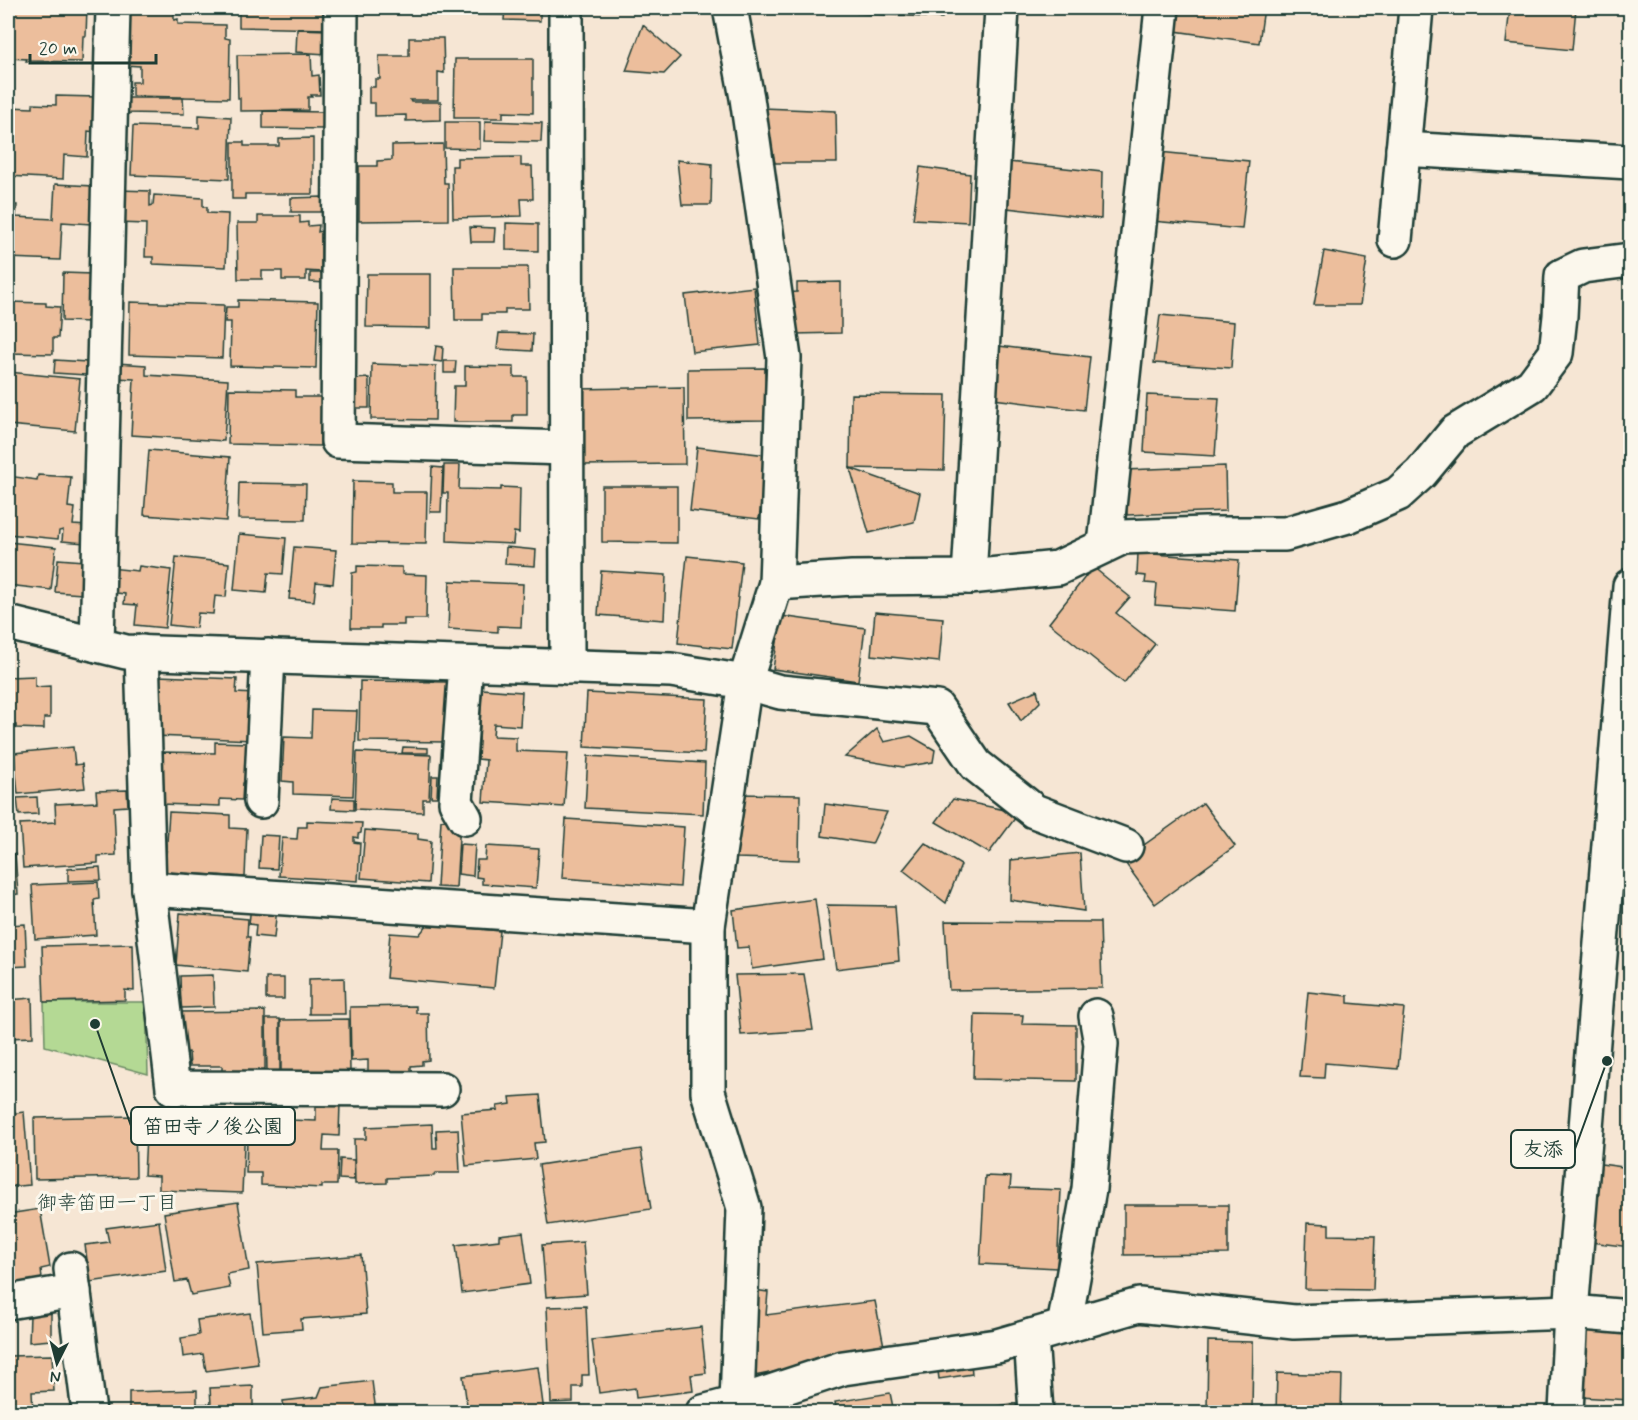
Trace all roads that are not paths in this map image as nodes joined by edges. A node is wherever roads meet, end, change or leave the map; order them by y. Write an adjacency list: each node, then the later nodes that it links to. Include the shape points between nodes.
1 (113, 8): 18 (street)
2 (341, 8): 12 (street, via 338,441)
3 (566, 8): 12 (street)
4 (730, 8): 15 (street, via 747,98 784,358)
5 (1002, 8): 14 (street)
6 (1162, 8): 13 (street)
7 (1416, 8): 8 (street)
8 (1403, 149): 9 (street); 10 (street)
9 (1630, 162)
10 (1395, 240)
11 (1630, 260): 13 (street, via 1583,266 1562,276 1556,353 1532,385 1455,432 1398,494 1348,516 1285,534 1124,537)
12 (566, 448): 22 (street)
13 (1105, 545): 14 (street, via 1058,568)
14 (969, 578): 15 (street, via 852,578)
15 (776, 583): 23 (street)
16 (1630, 586): 32 (street)
17 (8, 623): 18 (street)
18 (97, 645): 19 (street)
19 (142, 652): 20 (street); 27 (street)
20 (268, 656): 21 (street); 24 (street)
21 (466, 664): 22 (street); 25 (street, via 456,802)
22 (567, 667): 23 (street, via 671,670)
23 (745, 682): 26 (street, via 780,692 937,708 976,765 1034,811); 28 (street)
24 (261, 801)
25 (465, 818)
26 (1126, 846)
27 (149, 889): 28 (street); 30 (street, via 173,1088)
28 (708, 926): 36 (street, via 708,1092 744,1208)
29 (1096, 1016): 34 (street, via 1101,1044 1089,1189)
30 (442, 1089)
31 (8, 1302): 37 (street, via 72,1280)
32 (1571, 1312): 33 (street); 34 (street, via 1294,1322 1139,1305); 40 (street)
33 (1630, 1317)
34 (1064, 1327): 35 (street)
35 (1030, 1336): 36 (street, via 997,1346 843,1368); 39 (street)
36 (737, 1403): 38 (street)
37 (89, 1413)
38 (704, 1413)
39 (1036, 1413)
40 (1566, 1413)

